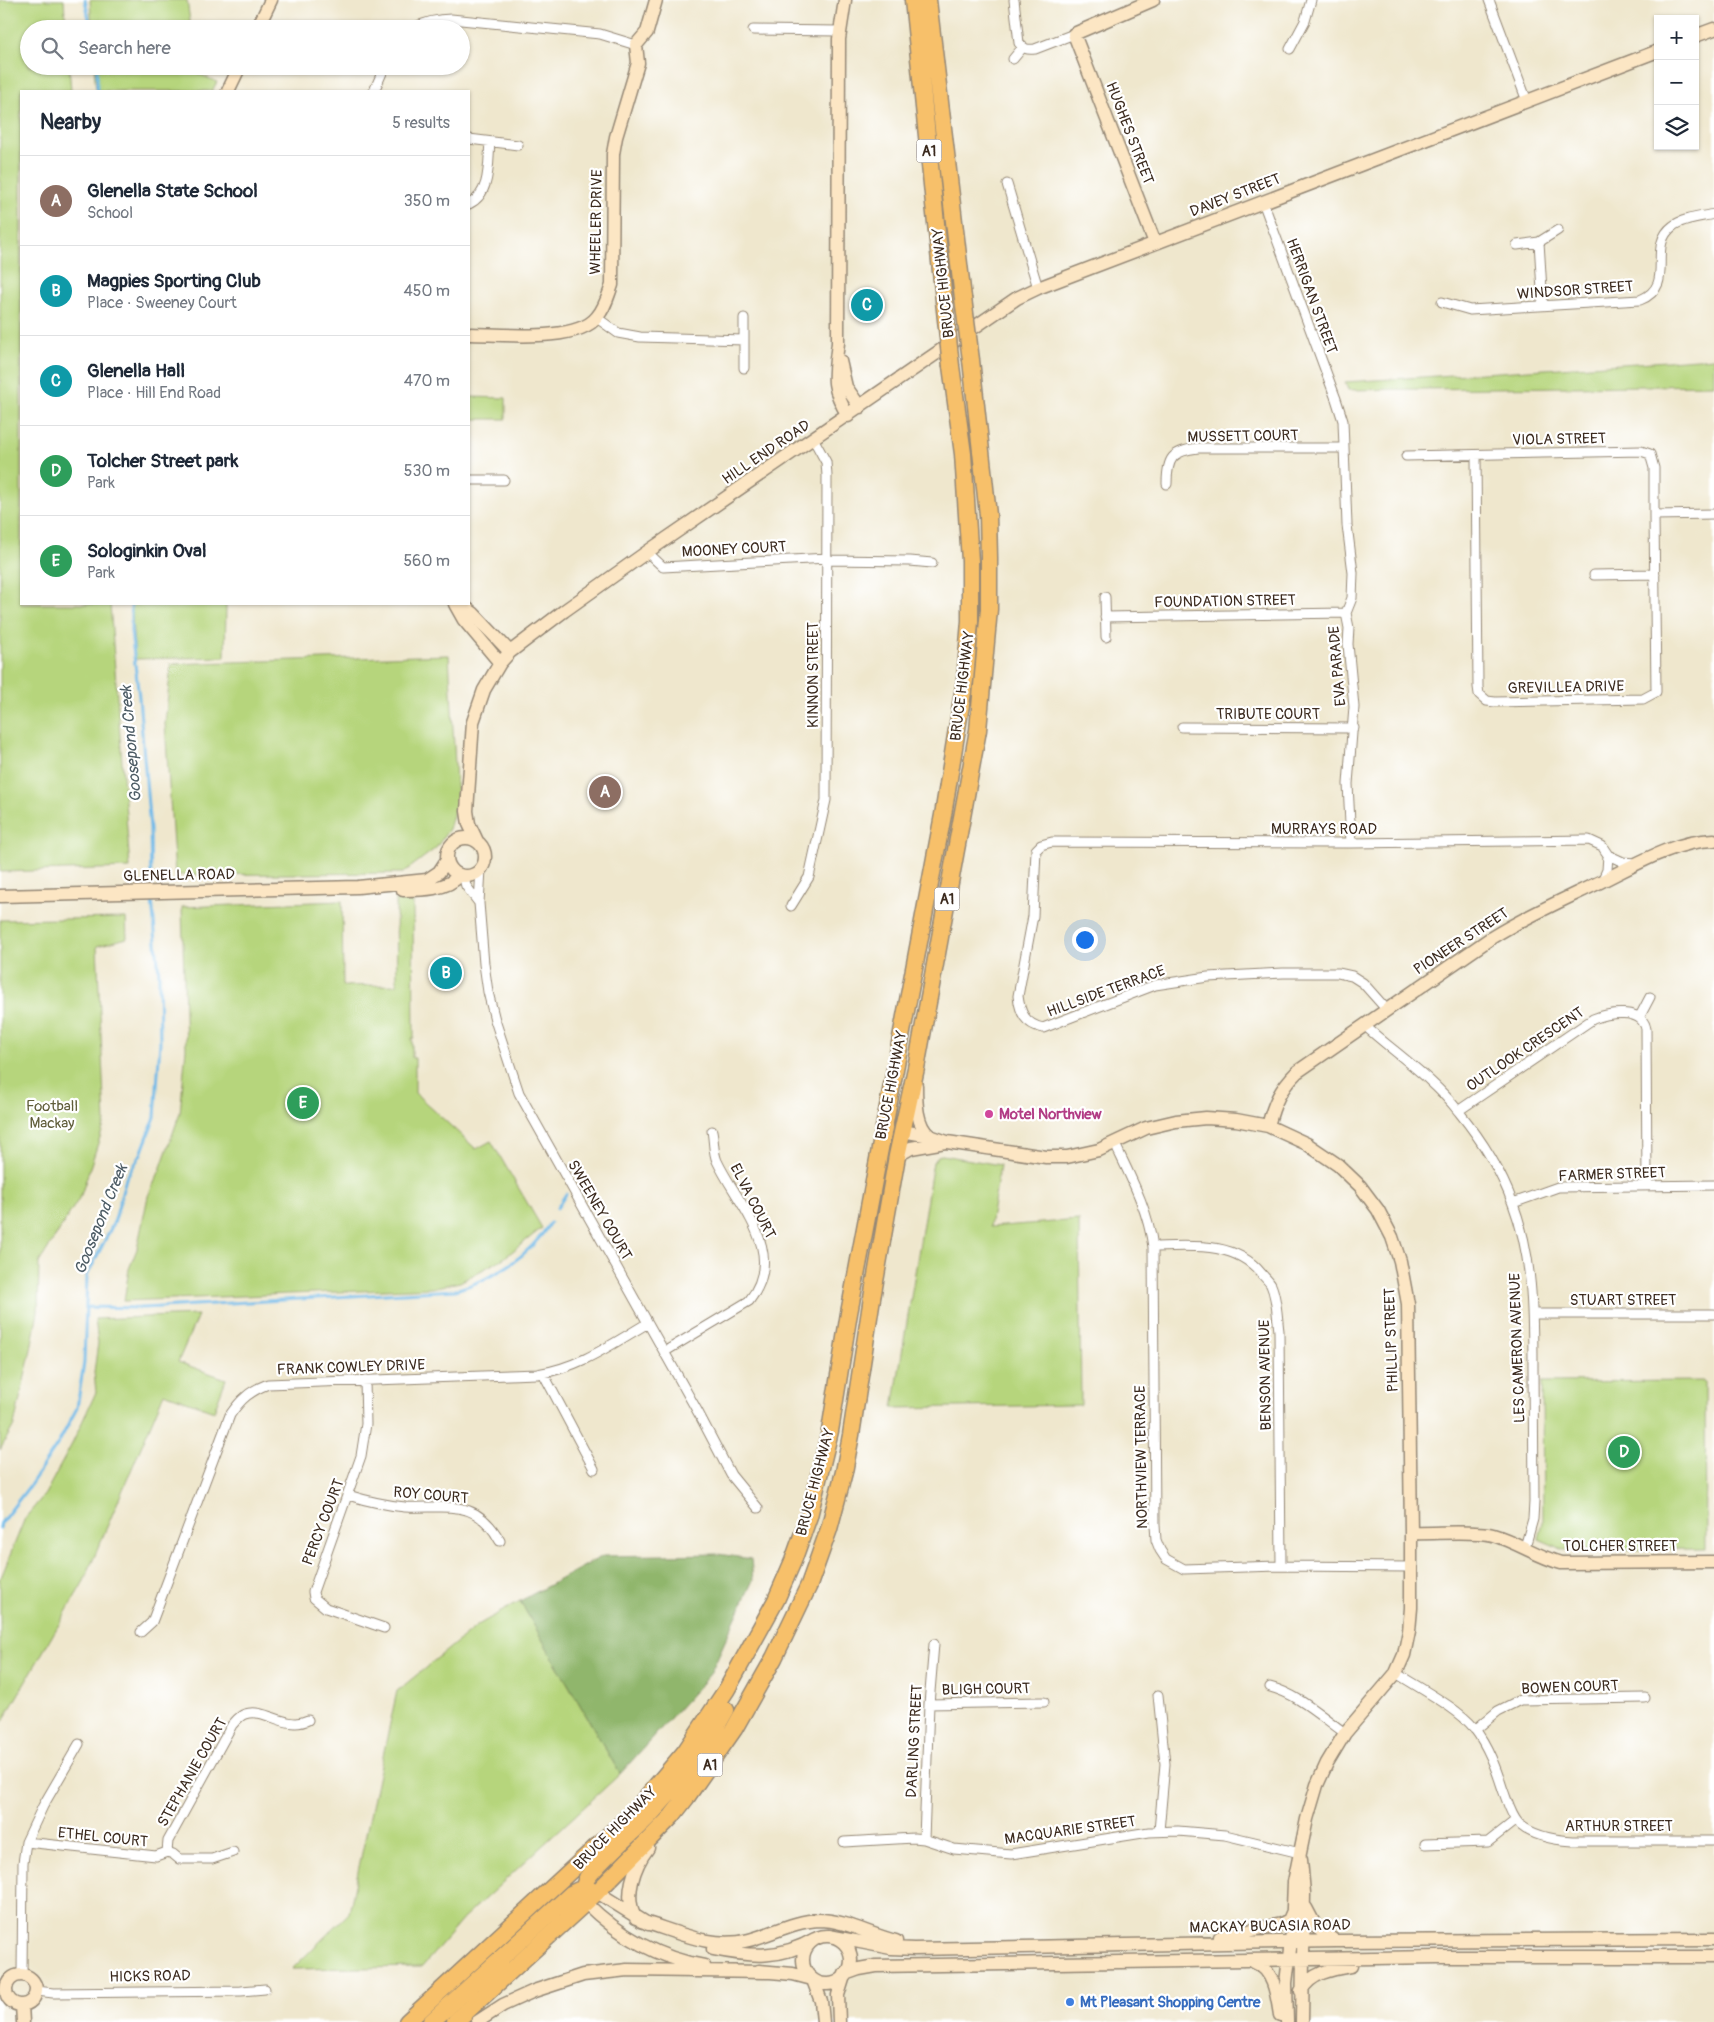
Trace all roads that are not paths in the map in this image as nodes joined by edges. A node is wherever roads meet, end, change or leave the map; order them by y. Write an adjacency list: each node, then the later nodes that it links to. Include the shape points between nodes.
1 (271, 0): 12 (street)
2 (656, 0): 21 (street, via 647,32)
3 (845, 0): 11 (street)
4 (850, 0): 11 (street)
5 (913, 0): 111 (highway, BRUCE HIGHWAY / A1, bridge, via 963,454 970,561 970,621 965,680 941,824)
6 (928, 0): 98 (highway, BRUCE HIGHWAY / A1, bridge, via 988,516 989,609 978,730)
7 (1014, 0): 22 (street, via 1019,43)
8 (1153, 0): 19 (street)
9 (1311, 0): 23 (street, via 1305,22)
10 (1489, 0): 30 (street)
11 (842, 14): 18 (street)
12 (262, 20)
13 (433, 20): 14 (street)
14 (461, 20)
15 (470, 21): 21 (street, via 600,34)
16 (1714, 29): 20 (street)
17 (753, 30): 18 (street)
18 (839, 31): 49 (street)
19 (1074, 34): 22 (street, via 1035,49); 40 (street, HUGHES STREET)
20 (1699, 35)
21 (636, 46): 45 (street, WHEELER DRIVE, via 638,63 613,154 612,285)
22 (1023, 47): 25 (street)
23 (1290, 49)
24 (1654, 53): 30 (street, DAVEY STREET)
25 (1013, 59)
26 (236, 75): 28 (street)
27 (381, 75): 29 (street)
28 (228, 90)
29 (374, 90)
30 (1527, 101): 35 (street, DAVEY STREET)
31 (470, 139): 32 (street)
32 (490, 142): 33 (street); 36 (street, via 484,193)
33 (518, 145)
34 (1007, 184): 42 (street)
35 (1263, 202): 40 (street, DAVEY STREET); 51 (street, HERRIGAN STREET)
36 (470, 204)
37 (1714, 214): 44 (street, WINDSOR STREET, via 1679,222 1666,233 1662,242 1659,285 1648,297)
38 (1558, 230): 39 (street)
39 (1539, 242): 41 (street); 44 (street)
40 (1155, 243): 42 (street, DAVEY STREET)
41 (1517, 245)
42 (1038, 288): 52 (street, DAVEY STREET, via 1018,298)
43 (1442, 302): 44 (street, WINDSOR STREET, via 1470,310)
44 (1543, 306)
45 (597, 318): 47 (street, via 573,332); 48 (street, via 618,333 640,337)
46 (744, 318): 48 (street)
47 (470, 334)
48 (744, 340): 50 (street)
49 (838, 343): 52 (street, via 846,386); 53 (street, via 834,381 837,398)
50 (744, 368)
51 (1336, 399): 55 (street, EVA PARADE, via 1343,421)
52 (860, 407): 53 (street, DAVEY STREET)
53 (848, 416): 54 (street, HILL END ROAD)
54 (814, 440): 63 (street, HILL END ROAD); 64 (street, KINNON STREET, via 826,462)
55 (1344, 448): 60 (street, MUSSETT COURT, via 1186,449 1172,458); 71 (street, EVA PARADE, via 1347,525 1353,572 1352,598)
56 (1476, 455): 57 (street, VIOLA STREET); 62 (street, VIOLA STREET, via 1641,451 1650,454 1653,461); 66 (street, GREVILLEA DRIVE, via 1478,687 1479,694 1487,701 1643,699 1651,696 1656,692 1657,677)
57 (1406, 456)
58 (470, 480): 59 (street)
59 (504, 480)
60 (1167, 484)
61 (1714, 514): 62 (street)
62 (1654, 515): 66 (street, GREVILLEA DRIVE)
63 (647, 552): 64 (street, MOONEY COURT, via 663,567); 74 (street, HILL END ROAD)
64 (827, 559): 65 (street, MOONEY COURT); 93 (street, KINNON STREET, via 826,800 809,878)
65 (932, 563)
66 (1655, 574): 67 (street)
67 (1594, 576)
68 (1105, 597): 72 (street)
69 (456, 605): 75 (street)
70 (462, 605): 74 (street)
71 (1346, 614): 72 (street, FOUNDATION STREET); 77 (street, EVA PARADE)
72 (1105, 617): 73 (street)
73 (1106, 637)
74 (510, 652): 75 (street, HILL END ROAD)
75 (500, 663): 78 (street, HILL END ROAD, via 484,690 473,722)
76 (1182, 727): 77 (street, TRIBUTE COURT)
77 (1354, 728): 82 (street, EVA PARADE, via 1348,784)
78 (467, 811): 79 (street, HILL END ROAD); 81 (street, HILL END ROAD)
79 (477, 840): 81 (street, via 465,837); 87 (street, via 485,856)
80 (1714, 840): 86 (street, PIONEER STREET, via 1687,844)
81 (453, 842): 85 (street)
82 (1351, 843): 83 (street, MURRAYS ROAD, via 1052,842); 84 (street, MURRAYS ROAD, via 1589,840 1602,846)
83 (1036, 850): 95 (street, HILLSIDE TERRACE, via 1033,916 1018,996 1024,1018 1033,1026 1054,1025 1155,985 1208,976 1274,973 1338,972 1352,976 1363,983)
84 (1608, 855): 86 (street, MURRAYS ROAD, via 1629,864); 89 (street)
85 (447, 860): 88 (street, via 454,872); 90 (street, GLENELLA ROAD, via 439,872 427,880)
86 (1639, 863): 89 (street, PIONEER STREET)
87 (481, 869): 88 (street, via 473,875); 92 (street, SWEENEY COURT)
88 (462, 875): 90 (street, GLENELLA ROAD, via 455,881 420,890 387,891); 92 (street, SWEENEY COURT)
89 (1602, 881): 95 (street, PIONEER STREET, via 1515,923)
90 (358, 887): 91 (street, GLENELLA ROAD)
91 (0, 896)
92 (479, 903): 114 (street, SWEENEY COURT, via 488,992 519,1093)
93 (791, 906)
94 (1650, 997): 96 (street)
95 (1387, 1010): 97 (street, PIONEER STREET)
96 (1639, 1018): 99 (street, OUTLOOK CRESCENT, via 1616,1014 1593,1019); 107 (street, via 1645,1024 1646,1032)
97 (1364, 1025): 99 (street, LES CAMERON AVENUE, via 1413,1065); 100 (street, PIONEER STREET, via 1287,1082 1274,1102)
98 (916, 1068): 102 (highway, BRUCE HIGHWAY / A1); 103 (street, via 920,1117 923,1129)
99 (1458, 1111): 109 (street, LES CAMERON AVENUE, via 1480,1141)
100 (1268, 1126): 105 (street, PHILLIP STREET, via 1226,1119 1183,1120 1146,1128); 121 (street, PHILLIP STREET, via 1307,1144 1338,1165 1360,1186 1392,1237 1408,1304)
101 (712, 1130): 115 (street, ELVA COURT, via 716,1159 759,1235 765,1263 763,1278 750,1301)
102 (902, 1132): 103 (street); 106 (highway, BRUCE HIGHWAY / A1); 111 (highway, via 891,1138 887,1145 863,1274)
103 (930, 1136): 104 (street)
104 (947, 1142): 105 (street, PHILLIP STREET, via 1046,1158 1099,1150); 106 (street, via 911,1148)
105 (1114, 1142): 110 (street, NORTHVIEW TERRACE, via 1145,1210)
106 (897, 1156): 141 (highway, BRUCE HIGHWAY / A1, via 844,1472 821,1552 792,1624 753,1697 708,1768)
107 (1647, 1185): 108 (street, FARMER STREET); 109 (street, FARMER STREET, via 1558,1187)
108 (1714, 1185)
109 (1513, 1203): 112 (street, LES CAMERON AVENUE, via 1531,1278)
110 (1153, 1247): 125 (street, BENSON AVENUE, via 1228,1250 1243,1256 1271,1285 1279,1331); 125 (street, NORTHVIEW TERRACE, via 1155,1525 1160,1550 1166,1559 1184,1569)
111 (849, 1313): 127 (highway, BRUCE HIGHWAY / A1, via 824,1460 809,1516)
112 (1532, 1314): 113 (street, STUART STREET); 123 (street, LES CAMERON AVENUE, via 1534,1502)
113 (1714, 1314)
114 (648, 1323): 115 (street, SWEENEY COURT); 116 (street, FRANK COWLEY DRIVE, via 571,1366)
115 (664, 1352): 120 (street, SWEENEY COURT, via 731,1475)
116 (543, 1373): 117 (street, FRANK COWLEY DRIVE); 118 (street)
117 (365, 1380): 119 (street, PERCY COURT, via 365,1441); 129 (street, FRANK COWLEY DRIVE, via 268,1384 254,1389 238,1403 230,1415 152,1622)
118 (594, 1469)
119 (348, 1495): 122 (street, ROY COURT, via 379,1504 461,1508 488,1522); 128 (street, PERCY COURT, via 311,1600)
120 (758, 1508)
121 (1411, 1533): 123 (street, TOLCHER STREET, via 1481,1533); 126 (street, PHILLIP STREET)
122 (500, 1541)
123 (1525, 1547): 124 (street, TOLCHER STREET, via 1561,1563)
124 (1714, 1562)
125 (1281, 1566): 126 (street, NORTHVIEW TERRACE)
126 (1411, 1567): 131 (street, PHILLIP STREET, via 1409,1631)
127 (785, 1582): 153 (highway, via 760,1644 712,1735 648,1817 590,1873 584,1882); 177 (highway, BRUCE HIGHWAY / A1, via 712,1713 654,1790 571,1872)
128 (384, 1628)
129 (141, 1632)
130 (934, 1644): 136 (street, DARLING STREET)
131 (1396, 1673): 138 (street, via 1455,1711); 139 (street, PHILLIP STREET)
132 (1270, 1687): 139 (street, via 1294,1697)
133 (1158, 1694): 143 (street, via 1165,1759)
134 (1645, 1698): 138 (street, BOWEN COURT, via 1520,1700 1498,1710)
135 (1044, 1702): 136 (street, BLIGH COURT)
136 (929, 1704): 144 (street, DARLING STREET)
137 (308, 1720): 149 (street, STEPHANIE COURT, via 300,1723 259,1714 240,1716 168,1841)
138 (1475, 1730): 142 (street, via 1490,1755)
139 (1345, 1733): 151 (street, PHILLIP STREET, via 1317,1785)
140 (79, 1744): 146 (street)
141 (672, 1816): 153 (highway, BRUCE HIGHWAY / A1); 155 (street, via 641,1856 636,1869 630,1899 632,1910)
142 (1516, 1820): 145 (street, ARTHUR STREET, via 1539,1835 1573,1842); 148 (street, via 1488,1842)
143 (1159, 1831): 144 (street, MACQUARIE STREET, via 1011,1854 946,1848); 151 (street, MACQUARIE STREET, via 1225,1835)
144 (924, 1839): 147 (street, MACQUARIE STREET)
145 (1714, 1840)
146 (26, 1842): 149 (street, ETHEL COURT, via 156,1856); 168 (street, via 22,1870)
147 (844, 1842)
148 (1425, 1844)
149 (167, 1852): 150 (street, ETHEL COURT, via 179,1859 212,1859)
150 (233, 1852)
151 (1300, 1853): 152 (street, PHILLIP STREET); 154 (street, PHILLIP STREET)
152 (1304, 1893): 159 (street, via 1312,1922); 160 (street, PHILLIP STREET)
153 (588, 1894): 155 (street); 167 (street, via 604,1920 622,1934 658,1953 698,1965); 178 (highway, via 577,1890 568,1897); 179 (highway, BRUCE HIGHWAY / A1)
154 (1293, 1911): 160 (street, PHILLIP STREET); 161 (street, via 1289,1920 1278,1925)
155 (639, 1919): 157 (street, via 695,1945 737,1953 780,1954); 162 (street, via 723,1943 747,1941 797,1923 825,1921 888,1940)
156 (829, 1936): 157 (street); 162 (street, MACKAY BUCASIA ROAD, via 891,1948); 169 (street, via 841,1941 849,1952 850,1961)
157 (816, 1939): 170 (street, via 806,1948 803,1960 806,1972)
158 (1714, 1939): 159 (street, MACKAY BUCASIA ROAD)
159 (1335, 1941): 160 (street, MACKAY BUCASIA ROAD)
160 (1297, 1942): 161 (street, MACKAY BUCASIA ROAD); 164 (street, PHILLIP STREET)
161 (1193, 1943): 162 (street, MACKAY BUCASIA ROAD)
162 (937, 1948)
163 (1714, 1957): 165 (street, via 1437,1957)
164 (1295, 1960): 165 (street); 166 (street); 173 (street, PHILLIP STREET); 184 (street, PHILLIP STREET, via 1286,1983)
165 (1383, 1960): 173 (street, via 1323,1973 1308,1981)
166 (1252, 1961): 169 (street, via 876,1966); 183 (street, via 1263,1966 1268,1973 1277,1997)
167 (766, 1972): 170 (street); 180 (street, via 627,1970 583,1975 534,1990)
168 (22, 1974): 172 (street, via 10,1979); 174 (street, via 34,1981)
169 (845, 1975): 170 (street, via 831,1983); 182 (street, via 838,1995)
170 (813, 1980): 181 (street, via 820,1996)
171 (265, 1989): 174 (street, HICKS ROAD)
172 (3, 1990): 175 (street, via 13,2003)
173 (1301, 1991): 185 (street, PHILLIP STREET)
174 (36, 1992): 175 (street, via 33,2000)
175 (22, 2005): 176 (street)
176 (23, 2022)
177 (407, 2022)
178 (431, 2022)
179 (455, 2022)
180 (477, 2022)
181 (823, 2022)
182 (839, 2022)
183 (1281, 2022)
184 (1286, 2022)
185 (1302, 2022)

